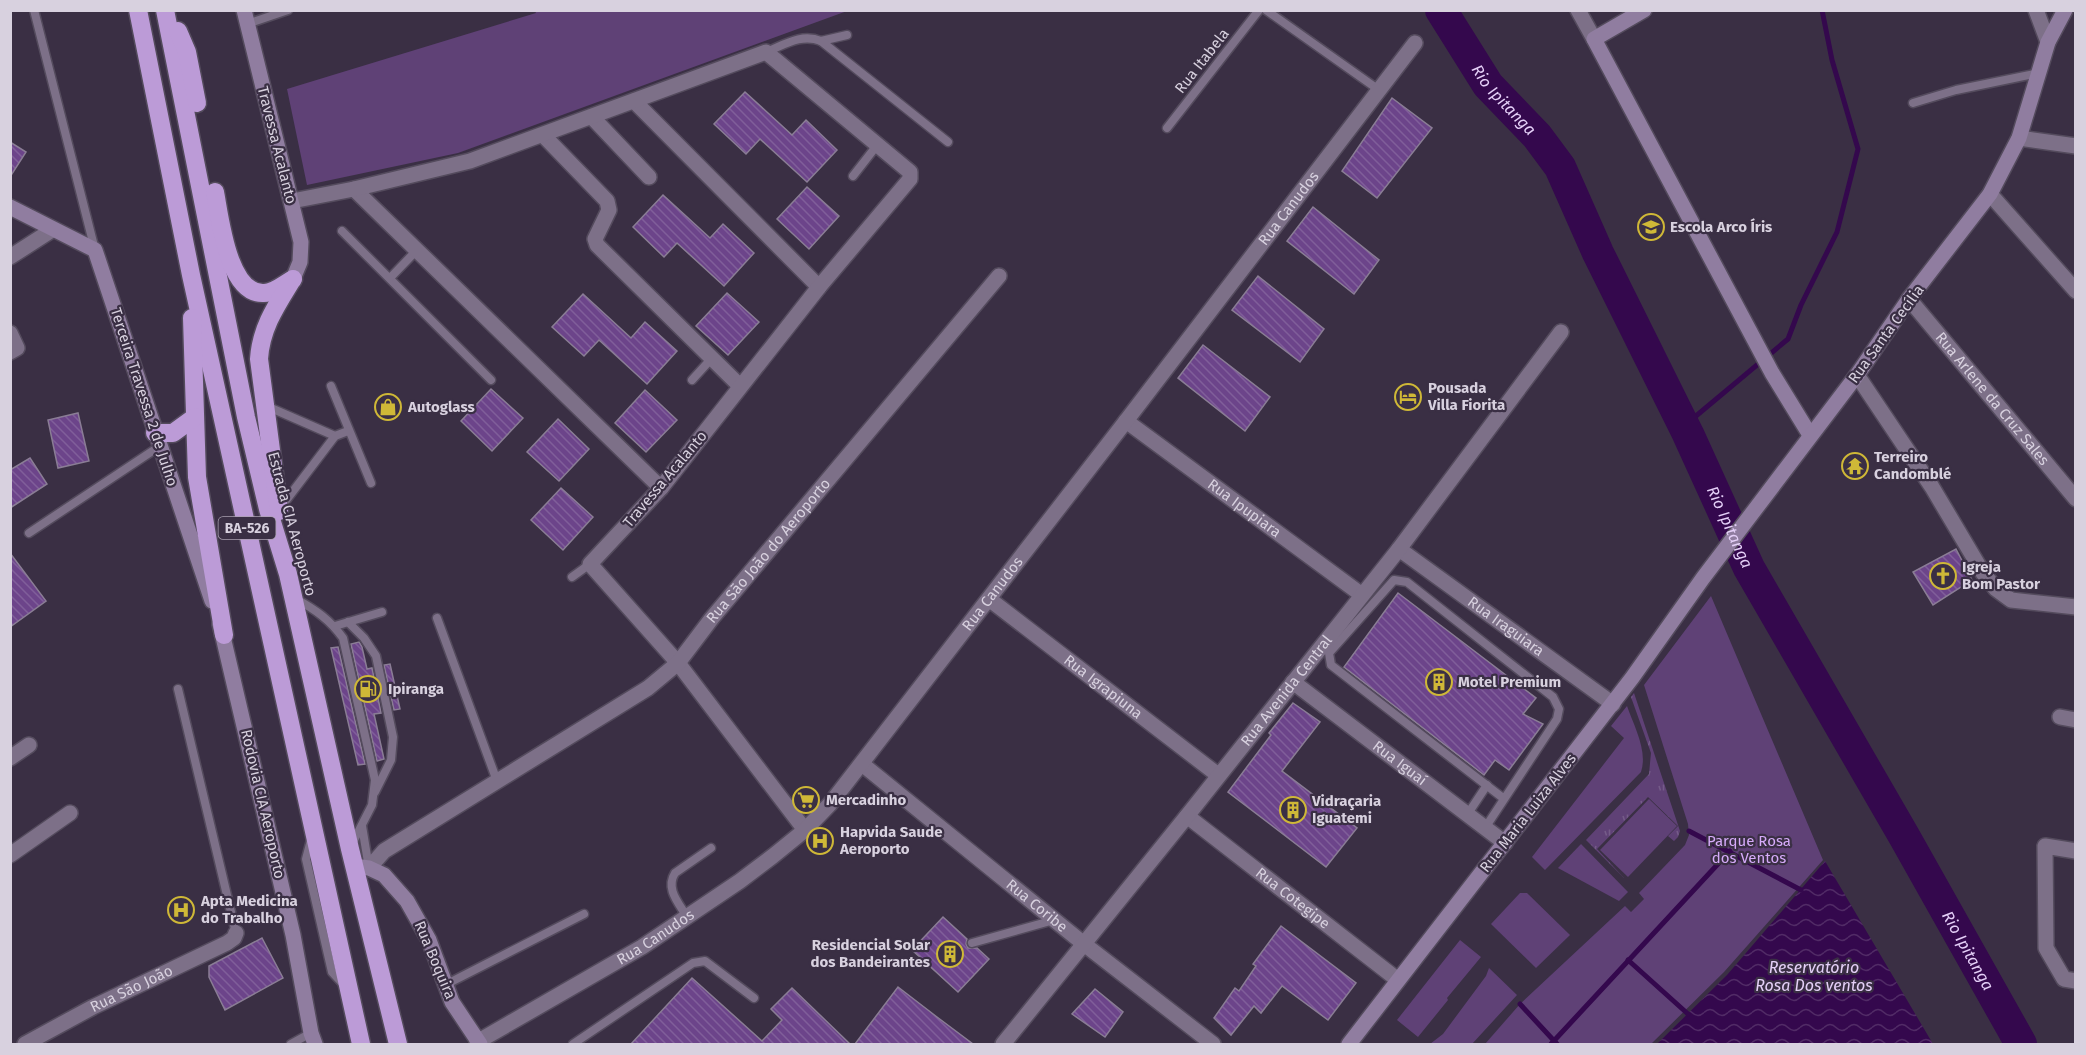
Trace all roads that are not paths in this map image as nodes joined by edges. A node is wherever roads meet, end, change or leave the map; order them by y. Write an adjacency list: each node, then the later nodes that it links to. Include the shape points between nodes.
1 (34, 10): 39 (lane)
2 (138, 10): 42 (highway, BA-526)
3 (167, 10): 45 (highway, via 187,52 226,247 235,270 252,292 269,292); 72 (highway, Estrada CIA Aeroporto / BA-526, via 246,417)
4 (288, 10): 12 (lane)
5 (1259, 10): 25 (lane, Rua Itabela)
6 (1266, 10): 13 (lane)
7 (1284, 10): 13 (lane)
8 (1578, 10): 15 (street)
9 (1644, 10): 15 (street)
10 (2036, 10): 17 (street)
11 (2065, 10): 17 (street, Rua Santa Cecília)
12 (245, 17): 35 (street, Travessa Acalanto)
13 (1280, 19): 21 (lane)
14 (847, 35): 16 (lane)
15 (1594, 39): 62 (street, via 1757,346)
16 (821, 41): 19 (lane, via 802,38); 28 (lane)
17 (2048, 42): 20 (street, Rua Santa Cecília)
18 (1415, 43): 21 (street, Rua Canudos)
19 (766, 52): 22 (street, Travessa Acalanto); 29 (street, Travessa Acalanto)
20 (2039, 73): 23 (lane); 27 (street, Rua Santa Cecília)
21 (1379, 90): 60 (street, Rua Canudos)
22 (634, 101): 24 (street, Travessa Acalanto); 46 (street)
23 (1913, 103)
24 (592, 117): 26 (street, Travessa Acalanto); 32 (street)
25 (1167, 128)
26 (543, 135): 33 (street, Travessa Acalanto, via 470,161); 52 (street, via 607,201 609,210 595,239 597,245)
27 (2019, 138): 30 (street); 34 (street, Rua Santa Cecília)
28 (948, 142)
29 (878, 144): 31 (lane); 46 (street, Travessa Acalanto, via 910,172 910,178)
30 (2076, 146)
31 (853, 176)
32 (649, 177)
33 (354, 189): 35 (street, Travessa Acalanto); 40 (street)
34 (1990, 194): 47 (street); 48 (street, Rua Santa Cecília)
35 (292, 201): 45 (street, Travessa Acalanto, via 301,252)
36 (10, 207): 37 (street)
37 (52, 230): 39 (street); 41 (street)
38 (342, 231): 44 (lane)
39 (95, 250): 64 (street, Terceira Travessa 2 de Julho)
40 (417, 250): 44 (lane); 66 (street)
41 (10, 257)
42 (191, 275): 59 (highway); 121 (highway, BA-526)
43 (999, 276): 84 (street, Rua São João do Aeroporto)
44 (390, 278): 54 (lane)
45 (293, 279): 58 (highway, via 264,328 260,344)
46 (819, 287): 57 (street, Travessa Acalanto)
47 (2076, 291)
48 (1909, 299): 53 (street, Rua Santa Cecília); 67 (street, Rua Arlene da Cruz Sales)
49 (1561, 332): 70 (street, Rua Avenida Central)
50 (10, 333): 51 (street, via 17,348)
51 (10, 352)
52 (711, 358): 55 (lane); 57 (street)
53 (1857, 375): 62 (street, Rua Santa Cecília); 78 (street, via 1996,589 2011,600)
54 (492, 380)
55 (692, 380)
56 (331, 386): 61 (lane)
57 (740, 386): 66 (street, Travessa Acalanto)
58 (264, 405): 63 (lane); 68 (highway)
59 (195, 417): 64 (highway); 83 (highway, via 197,477)
60 (1126, 422): 75 (street, Rua Ipupiara); 77 (street, Rua Canudos)
61 (348, 431): 63 (lane); 65 (lane)
62 (1810, 435): 74 (street, Rua Santa Cecília)
63 (335, 436): 68 (lane)
64 (158, 440): 69 (lane); 83 (street, Terceira Travessa 2 de Julho)
65 (371, 483)
66 (661, 488): 71 (street, Travessa Acalanto)
67 (2076, 499)
68 (279, 509): 72 (highway, via 288,549)
69 (29, 533)
70 (1399, 549): 75 (street, Rua Avenida Central); 87 (street, Rua Iraguiara)
71 (590, 564): 73 (lane); 84 (street)
72 (288, 574): 76 (highway, Estrada CIA Aeroporto / BA-526)
73 (572, 577)
74 (1703, 578): 87 (street, Rua Maria Luiza Alves)
75 (1362, 596): 85 (street, Rua Avenida Central)
76 (294, 598): 82 (lane); 106 (highway, Estrada CIA Aeroporto / BA-526)
77 (989, 599): 90 (street, Rua Canudos); 91 (street, Rua Igrapiuna)
78 (2076, 607)
79 (382, 612): 81 (lane)
80 (437, 618): 92 (lane)
81 (348, 622): 82 (lane); 94 (lane, via 376,656 393,737 391,760)
82 (335, 626): 94 (lane, via 343,638 375,780)
83 (224, 635): 117 (street, Rodovia CIA Aeroporto)
84 (678, 663): 92 (street, Rua São João do Aeroporto, via 648,688); 101 (street)
85 (1293, 682): 91 (street, Rua Avenida Central); 97 (street, Rua Iguaí)
86 (178, 688): 110 (lane)
87 (1613, 704): 102 (street, Rua Maria Luiza Alves)
88 (29, 745): 89 (street)
89 (10, 758)
90 (862, 764): 101 (street, Rua Canudos); 109 (street, Rua Coribe)
91 (1218, 775): 98 (street, Rua Avenida Central)
92 (497, 781): 106 (street, via 384,851)
93 (1487, 785): 95 (lane); 95 (lane, via 1334,668 1329,660 1329,653 1394,580 1407,582 1556,700 1557,719); 97 (lane)
94 (374, 795): 99 (lane)
95 (1503, 798): 100 (lane)
96 (70, 813): 105 (street)
97 (1467, 814): 100 (street, Rua Iguaí)
98 (1188, 816): 112 (street, Rua Avenida Central); 113 (street, Rua Cotegipe)
99 (362, 825): 106 (lane); 106 (lane)
100 (1485, 828): 102 (street, Rua Iguaí)
101 (805, 830): 108 (street, Rua Canudos)
102 (1505, 843): 113 (street, Rua Maria Luiza Alves)
103 (711, 848): 108 (lane, via 672,878 671,890)
104 (2076, 851): 114 (street, via 2045,846 2046,948 2064,979)
105 (10, 855)
106 (357, 861): 115 (street, Rua Boquira, via 384,875 407,901 429,940); 122 (highway, Estrada CIA Aeroporto / BA-526)
107 (584, 914): 115 (lane)
108 (687, 917): 118 (street, Rua Canudos)
109 (1054, 920): 111 (lane); 112 (street, Rua Coribe)
110 (236, 933): 119 (street, Rua São João, via 227,943)
111 (972, 943)
112 (1084, 944): 124 (street, Rua Avenida Central); 125 (street, Rua Coribe)
113 (1398, 980): 126 (street, Rua Maria Luiza Alves)
114 (2076, 981)
115 (445, 985): 118 (street, Rua Boquira)
116 (754, 998): 123 (lane, via 705,961 693,963)
117 (313, 1039): 120 (lane)
118 (478, 1043)
119 (26, 1044)
120 (291, 1044)
121 (361, 1044)
122 (398, 1044)
123 (573, 1044)
124 (1003, 1044)
125 (1213, 1044)
126 (1349, 1044)

